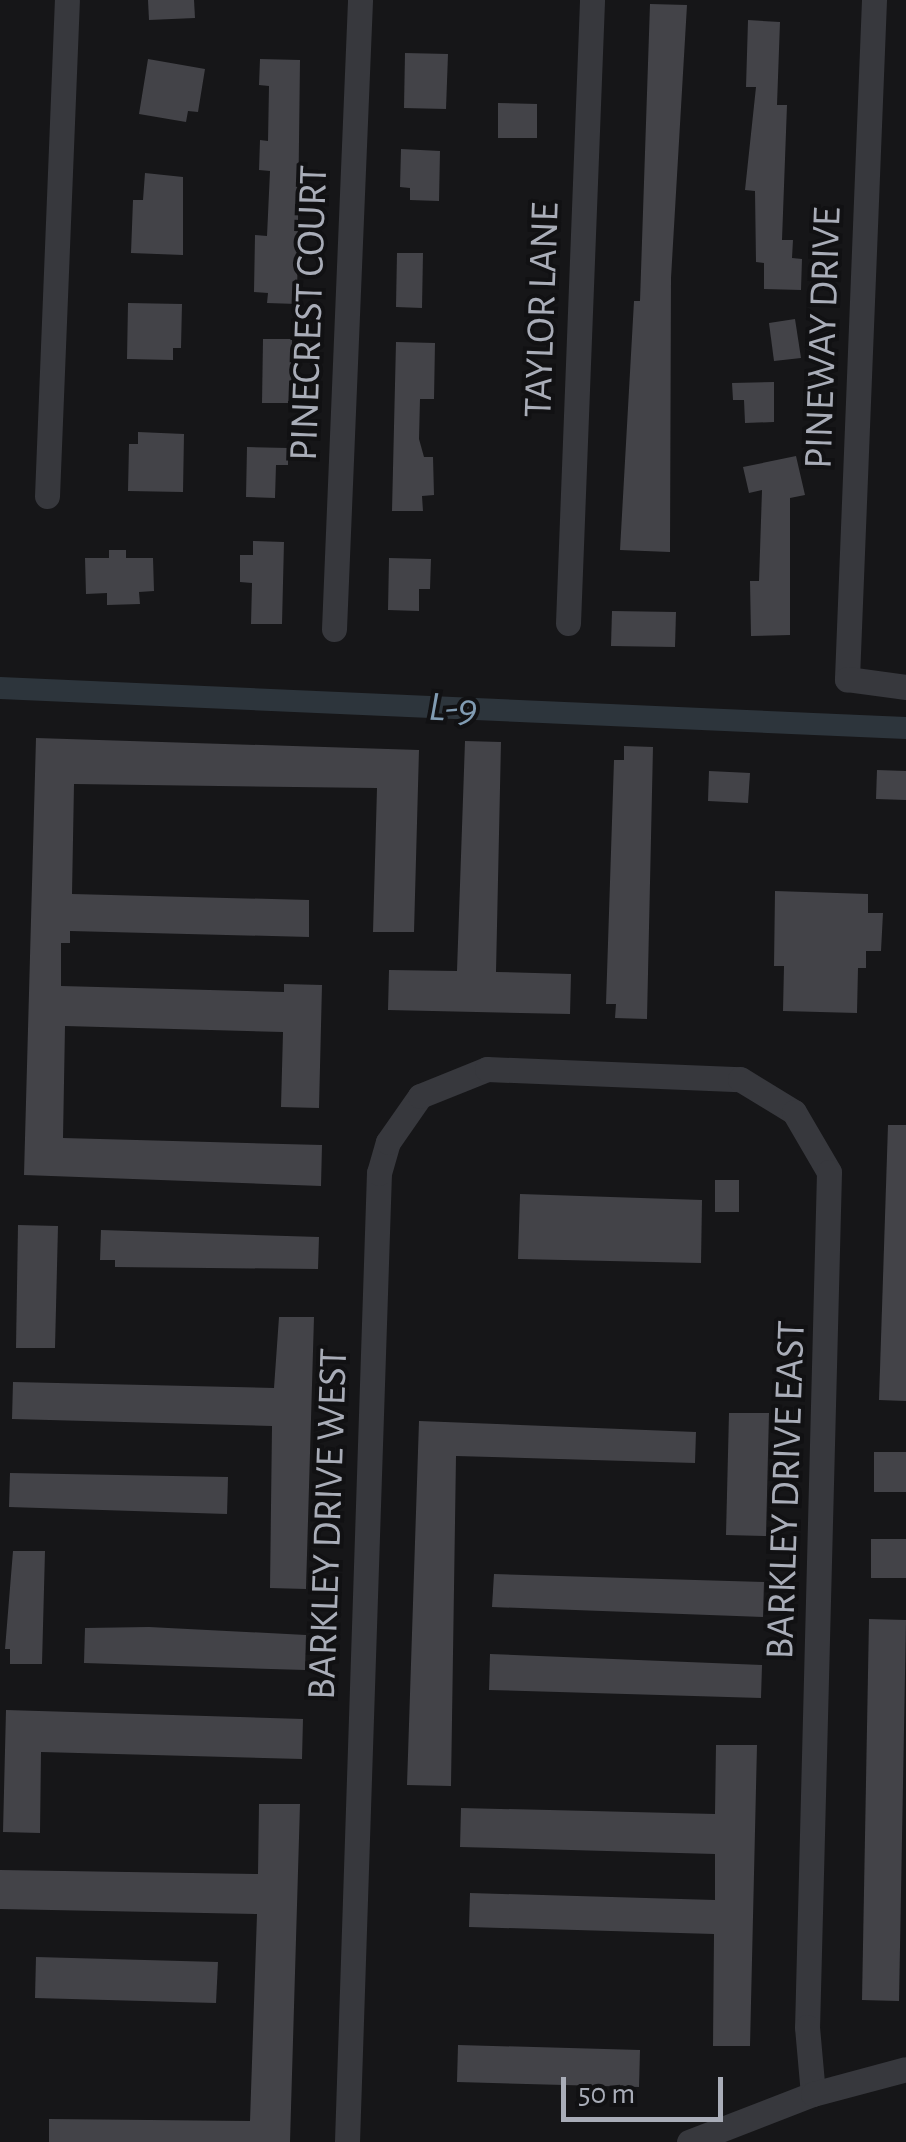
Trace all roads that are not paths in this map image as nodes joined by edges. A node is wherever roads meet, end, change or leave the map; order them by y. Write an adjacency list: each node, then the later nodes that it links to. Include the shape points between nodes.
1 (67, 0): 5 (street)
2 (360, 0): 7 (street, PINECREST COURT)
3 (592, 0): 6 (street, TAYLOR LANE)
4 (874, 0): 8 (street, PINEWAY DRIVE, via 847,679)
5 (47, 496)
6 (568, 623)
7 (334, 628)
8 (906, 687)
9 (590, 1069): 11 (street, BARKLEY DRIVE EAST, via 708,1074 755,1085 794,1112 828,1172 807,2027); 12 (street, BARKLEY DRIVE WEST, via 487,1069 442,1084 405,1115 379,1173)
10 (906, 2070): 11 (street)
11 (813, 2094): 13 (street)
12 (347, 2142)
13 (689, 2142)

